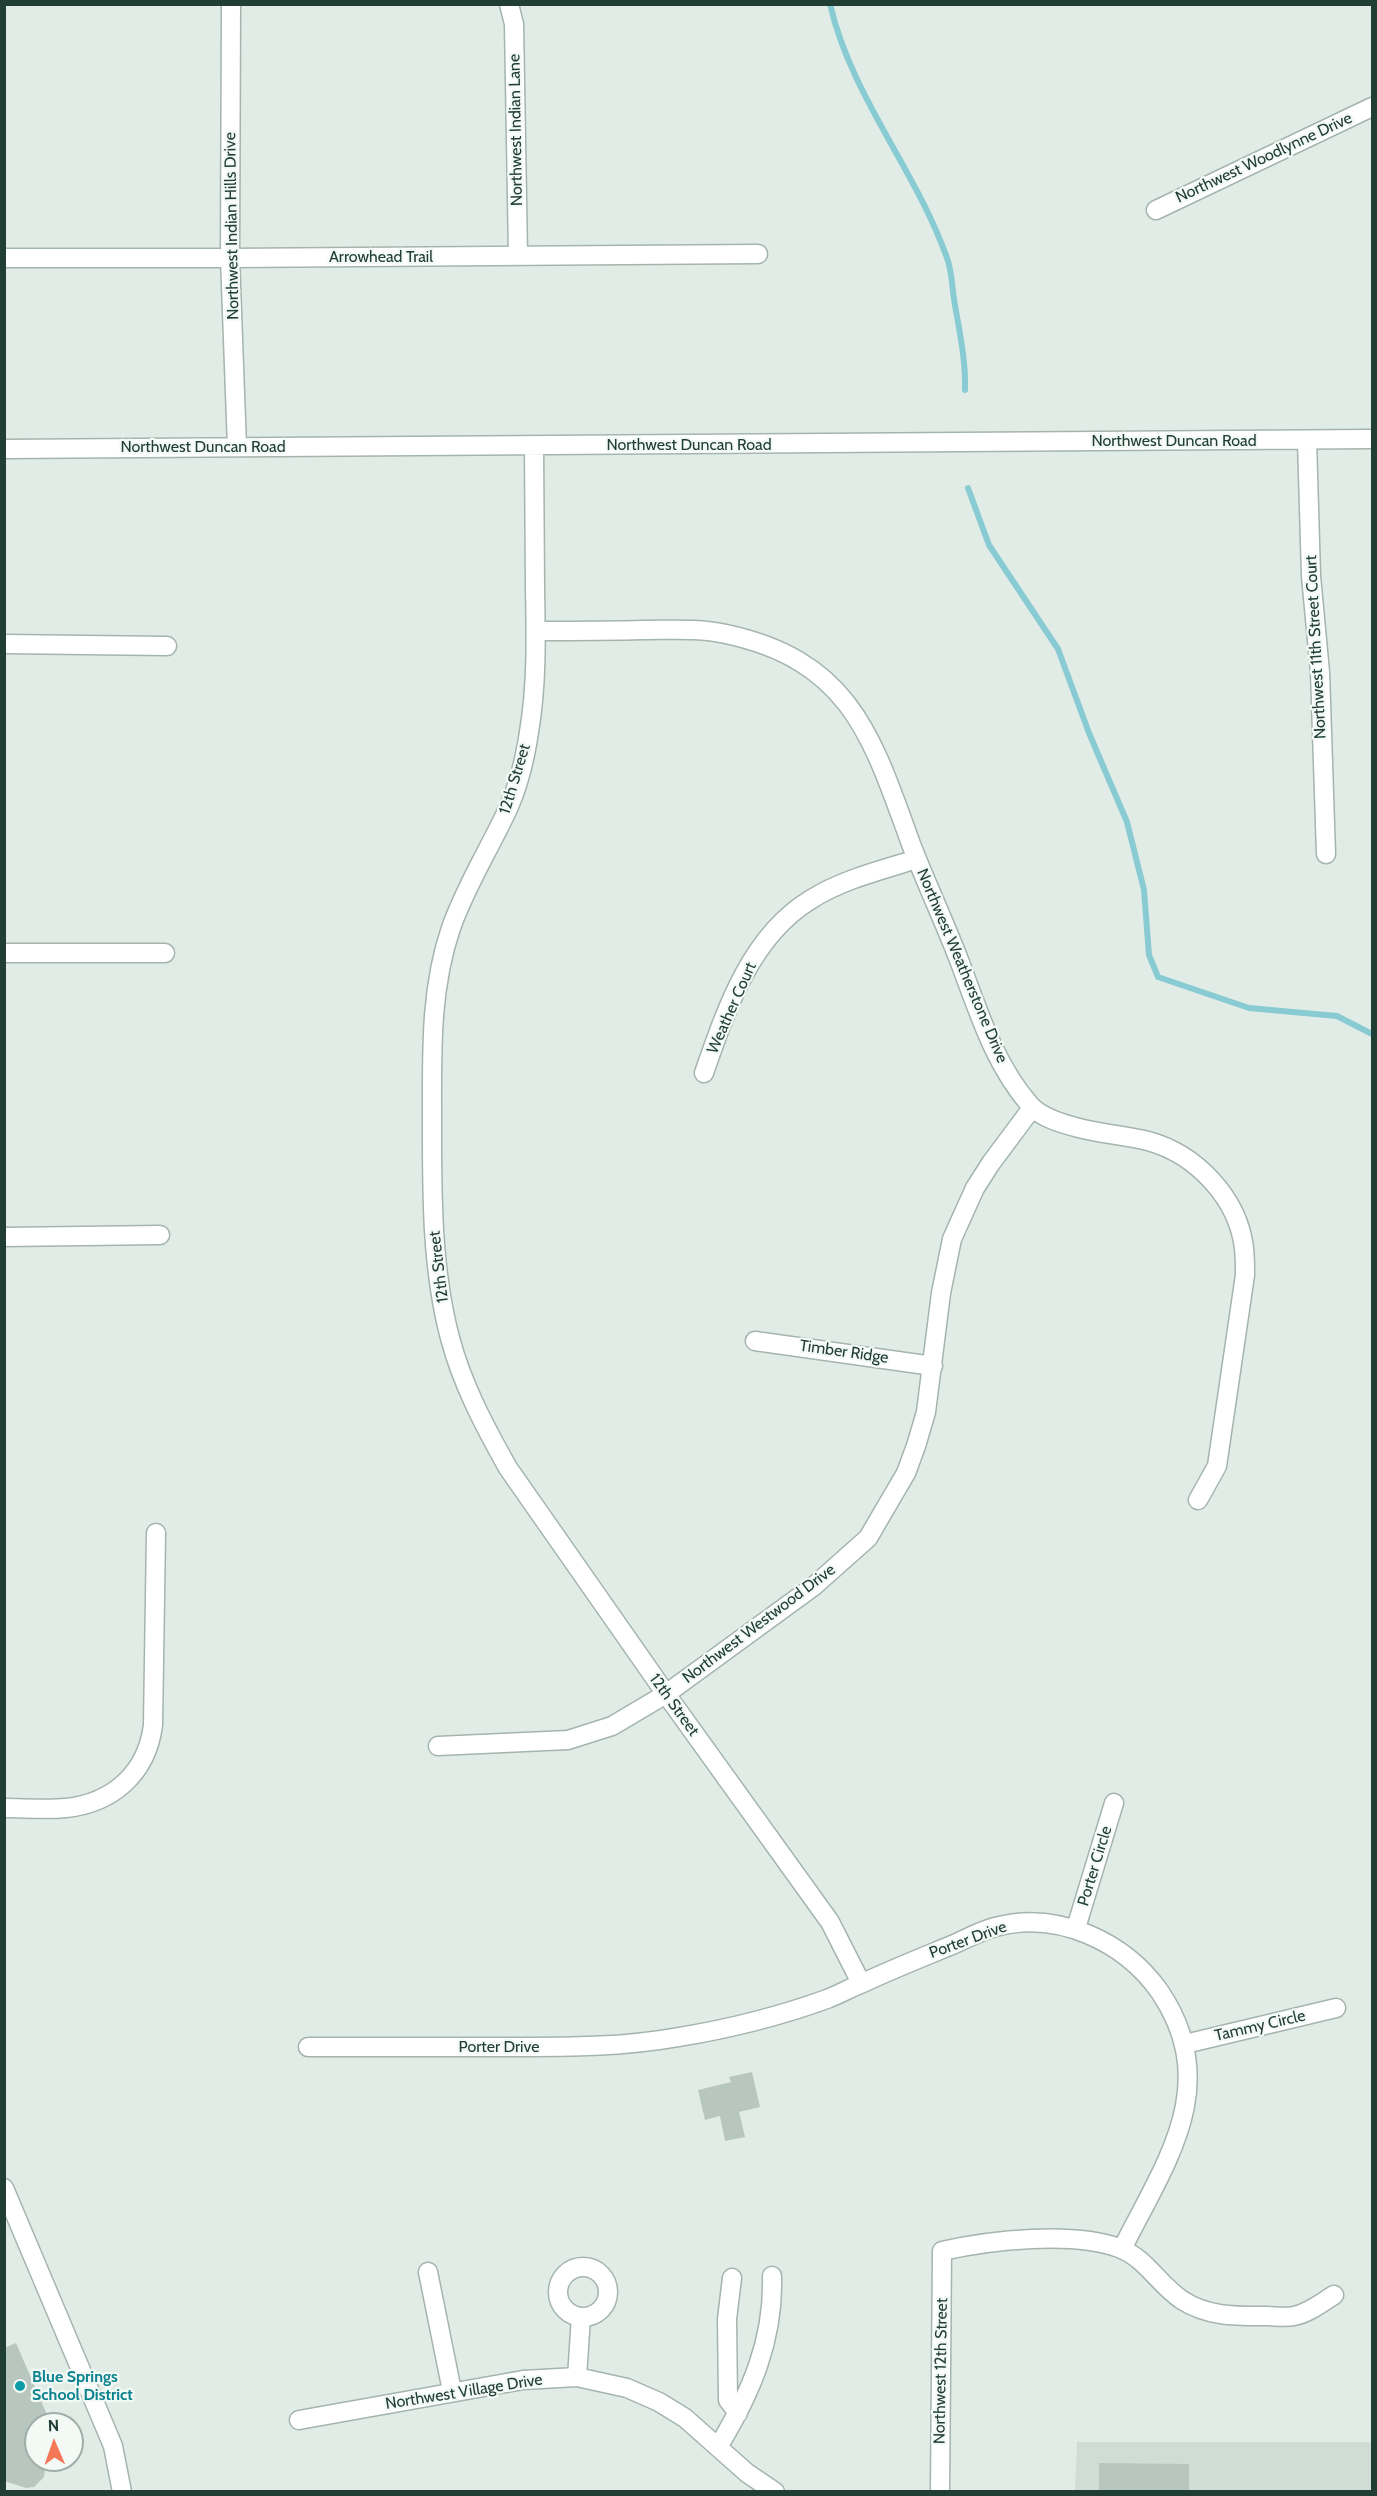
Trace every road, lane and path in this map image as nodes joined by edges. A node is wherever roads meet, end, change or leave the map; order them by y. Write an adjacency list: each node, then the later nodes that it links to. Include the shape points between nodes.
1 (231, 4): 8 (street, Northwest Indian Hills Drive)
2 (509, 4): 6 (street, Northwest Indian Lane, via 514,24)
3 (1372, 106): 4 (street, Northwest Woodlynne Drive)
4 (1156, 210)
5 (758, 254): 6 (street, Arrowhead Trail)
6 (518, 256): 8 (street, Arrowhead Trail)
7 (4, 258): 8 (street, Arrowhead Trail)
8 (231, 258): 12 (street, Northwest Indian Hills Drive)
9 (1307, 440): 10 (street, Northwest Duncan Road); 11 (street, Northwest Duncan Road); 17 (street, Northwest 11th Street Court)
10 (1372, 440)
11 (534, 446): 12 (street, Northwest Duncan Road); 14 (street, 12th Street)
12 (237, 447): 13 (street, Northwest Duncan Road)
13 (4, 449)
14 (536, 631): 18 (street, Northwest Weatherstone Drive, via 692,630 762,644 793,657 844,698 863,727 882,764); 29 (street, 12th Street, via 534,690 522,765 508,810 451,927 434,1004 435,1252 450,1340 489,1435)
15 (4, 644): 16 (street)
16 (167, 645)
17 (1326, 854)
18 (917, 859): 21 (street, Weather Court, via 855,879 810,900 780,924 758,950 739,984); 22 (street, Northwest Weatherstone Drive, via 998,1059)
19 (4, 953): 20 (street)
20 (165, 953)
21 (704, 1073)
22 (1032, 1108): 26 (street, Northwest Westwood Drive, via 975,1188 952,1239); 27 (street, Northwest Weatherstone Drive, via 1060,1123 1148,1142 1179,1153 1223,1194 1236,1219 1244,1247 1245,1275 1217,1466)
23 (160, 1234): 24 (street)
24 (4, 1237)
25 (755, 1341): 26 (street, Timber Ridge)
26 (933, 1365): 29 (street, Northwest Westwood Drive, via 926,1412 906,1473 868,1538 814,1586)
27 (1198, 1500)
28 (156, 1533): 32 (street, via 150,1747 120,1788 95,1802 65,1808)
29 (666, 1694): 30 (street, Northwest Westwood Drive, via 612,1726 568,1740); 34 (street, 12th Street, via 830,1922)
30 (438, 1746)
31 (1113, 1803): 33 (street, Porter Circle)
32 (4, 1808)
33 (1076, 1928): 34 (street, Porter Drive, via 1035,1922 994,1927); 36 (street, Porter Drive, via 1105,1941 1151,1979 1173,2012)
34 (861, 1983): 37 (street, Porter Drive, via 828,1999 768,2017 637,2043 594,2047)
35 (1336, 2008): 36 (street, Tammy Circle)
36 (1185, 2044): 39 (street, Porter Drive, via 1185,2113 1177,2138)
37 (308, 2047)
38 (4, 2188): 50 (street, via 113,2446)
39 (1122, 2249): 43 (street, via 1142,2260 1182,2300 1227,2316 1293,2316); 52 (street, Northwest 12th Street, via 1070,2238 971,2245 942,2251)
40 (428, 2272): 46 (street)
41 (772, 2276): 47 (street, via 773,2299 765,2350)
42 (732, 2278): 47 (street, via 727,2319 728,2400)
43 (1334, 2295)
44 (580, 2317): 45 (street)
45 (577, 2377): 46 (street, Northwest Village Drive, via 523,2380); 49 (street, Northwest Village Drive, via 627,2388 659,2402 685,2418)
46 (452, 2391): 48 (street, Northwest Village Drive)
47 (738, 2413): 49 (street)
48 (299, 2420)
49 (718, 2447): 51 (street, Northwest Village Drive)
50 (122, 2492)
51 (775, 2492)
52 (940, 2492)

